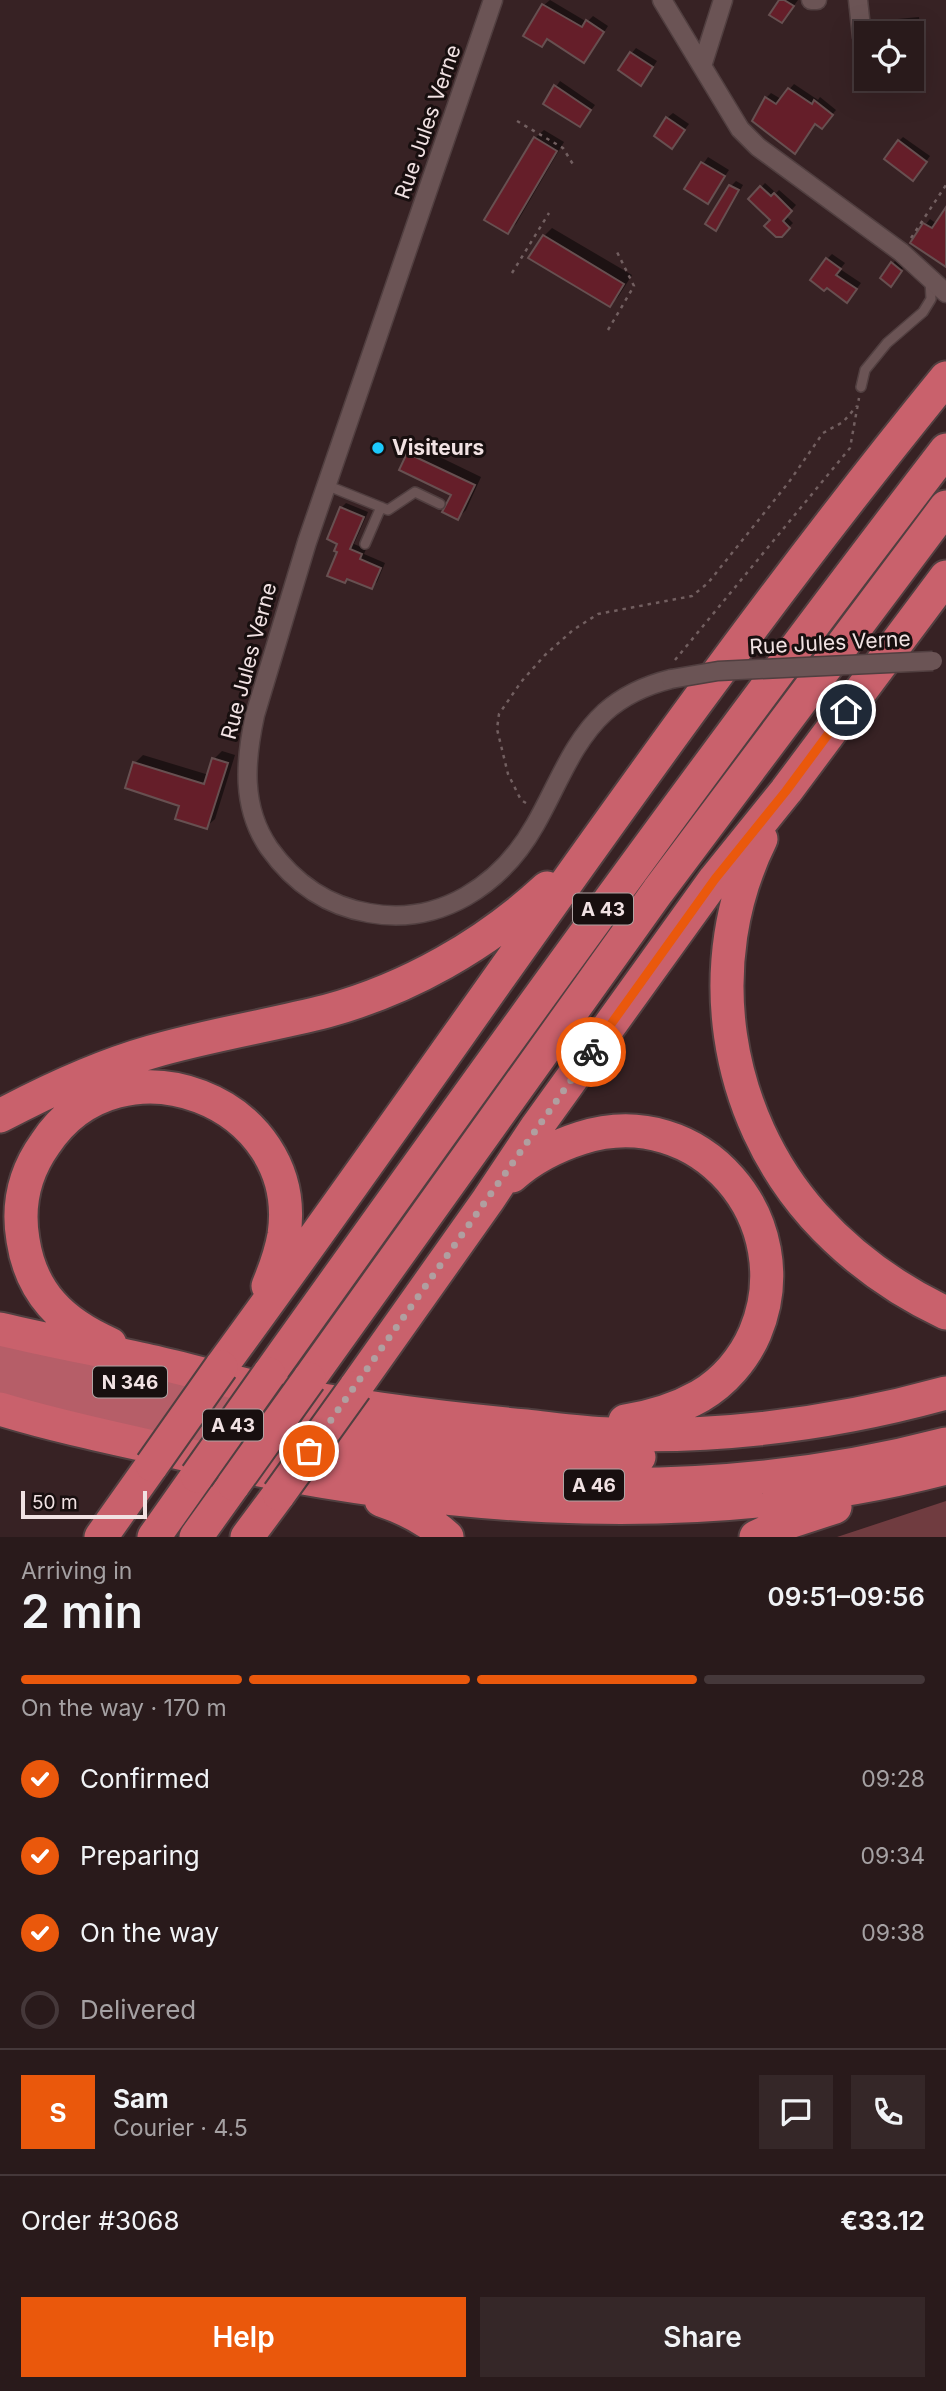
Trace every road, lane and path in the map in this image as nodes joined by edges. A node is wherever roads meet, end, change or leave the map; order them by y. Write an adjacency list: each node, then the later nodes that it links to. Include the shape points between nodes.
1 (493, 0): 23 (street, Rue Jules Verne)
2 (662, 0): 8 (street)
3 (723, 0): 8 (street)
4 (811, 0): 5 (street)
5 (817, 0)
6 (858, 0): 7 (street)
7 (860, 21)
8 (702, 66): 14 (street, via 740,129 758,147)
9 (517, 121): 10 (path, via 563,148)
10 (574, 166)
11 (946, 185): 14 (path)
12 (549, 213): 15 (path)
13 (616, 250): 18 (path, via 634,286)
14 (901, 252): 16 (street)
15 (512, 273)
16 (930, 280): 17 (street); 20 (lane, via 931,299 923,312 887,343 865,370)
17 (946, 293)
18 (608, 330)
19 (946, 378): 32 (highway, via 792,573)
20 (861, 387): 21 (path)
21 (857, 406): 30 (path, via 850,448 674,661); 33 (path, via 843,422 823,433 708,583 692,596 598,614 573,630 521,682 499,714 497,729 508,774 521,800)
22 (946, 450): 52 (highway, A 43, bridge, via 761,693 433,1143)
23 (326, 485): 25 (lane); 33 (street, Rue Jules Verne, via 250,741 250,805 269,848 300,883 337,905 373,914 410,915 454,903 483,886 519,849)
24 (440, 504): 25 (lane, via 415,492 388,510)
25 (381, 507): 27 (lane)
26 (946, 507): 53 (highway, A 43, bridge, via 658,891)
27 (365, 544)
28 (946, 577): 31 (highway)
29 (940, 662): 30 (street, Rue Jules Verne, bridge, via 718,671)
30 (666, 680): 33 (street, Rue Jules Verne, via 634,692 604,713 583,737)
31 (786, 791): 35 (highway, via 715,879); 36 (highway, via 754,852 731,929 726,974 728,1020 742,1087 774,1159 814,1216 873,1269)
32 (626, 796): 34 (highway, via 526,907 422,974 330,1010 106,1066); 38 (highway)
33 (542, 812)
34 (0, 1116)
35 (488, 1200): 46 (highway, via 522,1167 557,1146 604,1132 641,1132 683,1144 715,1164 746,1200 762,1237 767,1283 758,1325 739,1361 716,1385 671,1409 638,1419); 50 (highway, bridge)
36 (946, 1313)
37 (0, 1329): 40 (highway)
38 (241, 1340): 40 (highway, via 273,1274 284,1234 283,1197 272,1162 242,1121 211,1100 171,1088 129,1088 83,1106 50,1136 27,1179 21,1227 34,1279 63,1317 95,1337); 51 (highway, bridge)
39 (0, 1350): 45 (highway, N 346)
40 (151, 1361): 46 (highway, via 275,1391)
41 (0, 1380): 45 (highway, N 346, via 147,1416)
42 (946, 1393): 46 (highway, via 888,1408 747,1429 611,1434)
43 (8, 1412): 49 (highway, via 220,1464)
44 (946, 1416): 45 (highway, A 46, via 777,1448 648,1457 456,1446 359,1432)
45 (251, 1425): 47 (highway, A 46, via 340,1457 465,1476 596,1485 786,1474)
46 (543, 1428)
47 (946, 1444)
48 (946, 1470): 49 (highway, via 817,1494 663,1507 534,1505); 55 (highway)
49 (332, 1485): 54 (highway, via 403,1508)
50 (260, 1521)
51 (101, 1537)
52 (154, 1537)
53 (196, 1537)
54 (447, 1537)
55 (756, 1537)

